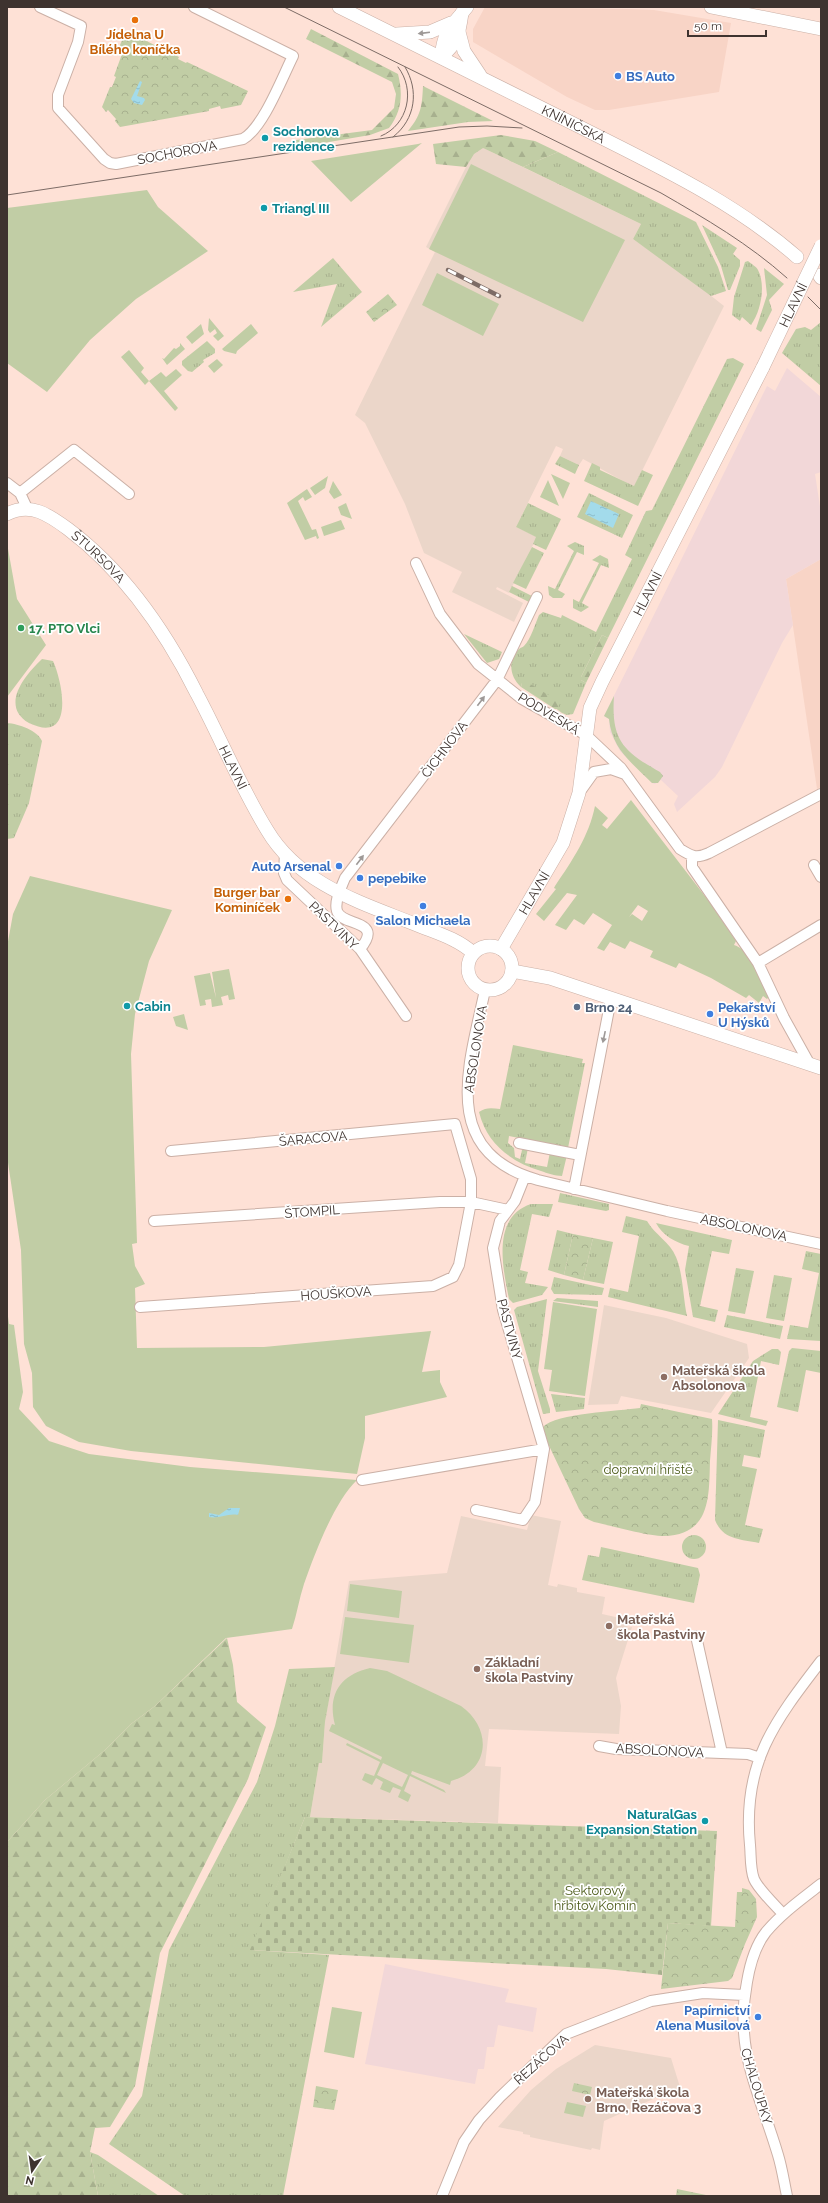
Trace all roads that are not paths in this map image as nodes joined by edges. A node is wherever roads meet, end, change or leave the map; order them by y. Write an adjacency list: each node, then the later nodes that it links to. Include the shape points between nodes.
1 (40, 7): 2 (street, SOCHOROVA, via 81,26 78,42 58,95 58,108 104,159 116,164 243,139 256,129 266,110 292,56)
2 (194, 7)
3 (339, 7): 9 (street, KNÍNIČSKÁ)
4 (711, 7): 6 (street)
5 (464, 10): 7 (street)
6 (755, 11): 8 (street)
7 (455, 28): 9 (street, one-way to 9); 10 (street, via 452,47); 11 (street, via 464,51)
8 (818, 28)
9 (394, 34): 10 (street, KNÍNIČSKÁ)
10 (441, 57): 11 (street, KNÍNIČSKÁ)
11 (481, 76): 13 (street, KNÍNIČSKÁ, via 712,196 780,242)
12 (821, 246): 23 (street, HLAVNÍ, bridge, via 758,377 602,682 590,708)
13 (797, 257)
14 (7, 483): 15 (street)
15 (20, 493): 16 (street, via 74,450); 17 (street)
16 (129, 494)
17 (27, 508): 18 (street); 21 (street, ŠTURSOVA, via 50,516 81,539 132,592)
18 (7, 514)
19 (416, 563): 22 (street, PODVESKÁ, via 440,614 478,664)
20 (537, 597): 22 (street, ČICHNOVA)
21 (165, 637): 27 (street, HLAVNÍ, via 197,692 267,832)
22 (497, 680): 23 (street, PODVESKÁ, via 522,699); 31 (street, ČICHNOVA, one-way to 22, via 346,878)
23 (586, 735): 24 (street, PODVESKÁ); 25 (street, HLAVNÍ)
24 (625, 774): 25 (street, via 611,769 594,772); 28 (street, PODVESKÁ, via 680,849)
25 (579, 793): 34 (street, HLAVNÍ, via 559,852)
26 (821, 794): 28 (street, via 700,857)
27 (285, 853): 31 (street, HLAVNÍ, via 316,880); 33 (street, PASTVINY, via 284,873 288,881)
28 (692, 857): 36 (street, via 692,867)
29 (814, 866): 30 (street)
30 (821, 877)
31 (339, 893): 33 (street, via 337,911 340,916 357,922 367,932); 35 (street, HLAVNÍ, via 452,939)
32 (821, 925): 36 (street)
33 (360, 949): 40 (street, PASTVINY)
34 (501, 949): 35 (street, via 494,945); 37 (street, via 510,959)
35 (473, 953): 38 (street, via 467,971 473,983)
36 (758, 962): 41 (street, via 784,1018)
37 (512, 971): 38 (street, via 510,978 500,987); 39 (street, via 550,978)
38 (485, 990): 45 (street, ABSOLONOVA, via 467,1077 468,1110 477,1137 496,1160)
39 (611, 998): 41 (street); 44 (street, one-way to 44)
40 (406, 1016)
41 (815, 1066)
42 (519, 1143): 44 (street)
43 (171, 1151): 47 (street, ŠARACOVA, via 455,1124 471,1179)
44 (580, 1155): 46 (street)
45 (525, 1176): 46 (street, ABSOLONOVA); 48 (street, PASTVINY, via 518,1196)
46 (574, 1189): 50 (street, ABSOLONOVA)
47 (471, 1202): 48 (street); 49 (street, ŠTOMPIL); 51 (street, HOUŠKOVA, via 459,1265 453,1277 433,1286)
48 (508, 1210): 52 (street, PASTVINY, via 496,1233 494,1263 503,1310)
49 (154, 1221)
50 (821, 1244)
51 (140, 1307)
52 (544, 1449): 53 (street); 54 (street, PASTVINY, via 535,1502 523,1520)
53 (362, 1480)
54 (476, 1510)
55 (696, 1636): 58 (street, ABSOLONOVA)
56 (821, 1661): 59 (street, via 775,1724)
57 (599, 1746): 58 (street, ABSOLONOVA, via 616,1749)
58 (722, 1753): 59 (street, ABSOLONOVA, via 748,1754)
59 (760, 1758): 61 (street, via 751,1791 748,1818 754,1879)
60 (821, 1884): 61 (street, CHALOUPKY)
61 (782, 1914): 62 (street, CHALOUPKY, via 755,1949)
62 (744, 1995): 63 (street, ŘEZÁČOVA, via 702,1993 651,2001 566,2034 479,2120 464,2142); 64 (street, CHALOUPKY, via 744,2049 779,2156)
63 (442, 2196)
64 (787, 2196)

